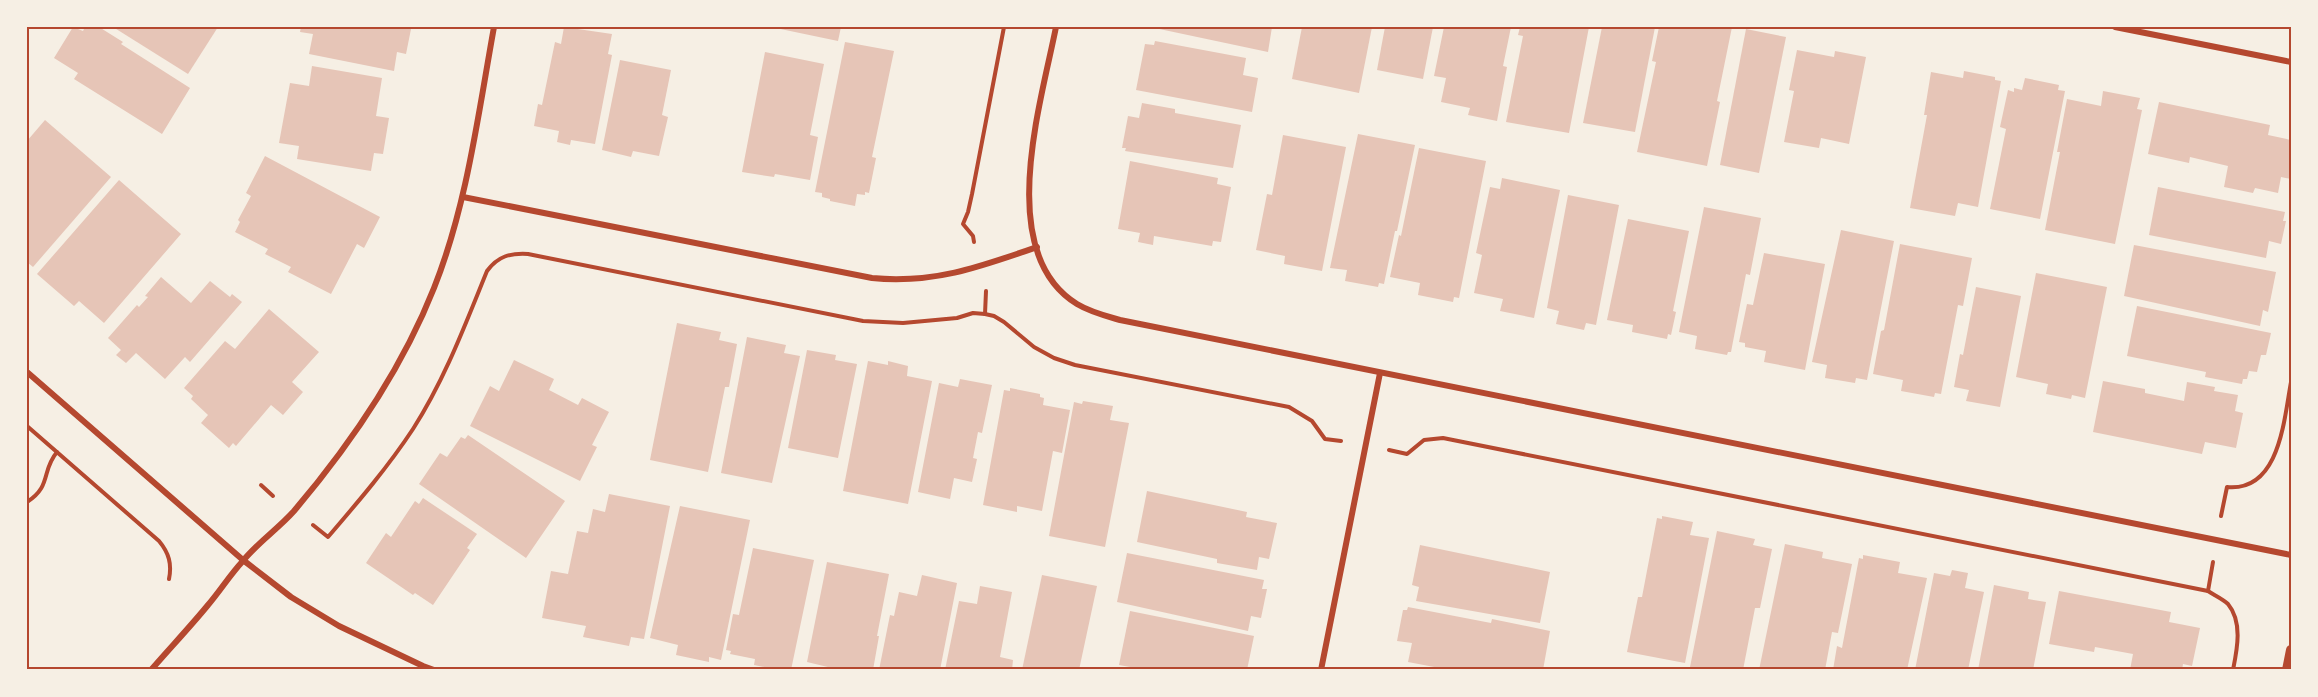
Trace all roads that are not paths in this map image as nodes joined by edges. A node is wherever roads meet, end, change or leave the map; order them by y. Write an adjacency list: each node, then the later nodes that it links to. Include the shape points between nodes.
1 (494, 27): 5 (street)
2 (1056, 27): 6 (street, via 1029,180 1031,230)
3 (2115, 27): 4 (street)
4 (2291, 62)
5 (463, 197): 6 (street, via 883,279 944,276); 10 (street, via 434,289 389,381 293,512)
6 (1037, 247): 8 (street, via 1050,277 1062,292 1076,303 1105,315)
7 (27, 372): 10 (street)
8 (1380, 373): 9 (street); 14 (street)
9 (2291, 555)
10 (243, 560): 12 (street); 13 (street, via 291,597 339,626)
11 (2291, 650): 15 (street)
12 (152, 670)
13 (435, 670)
14 (1321, 670)
15 (2287, 670)

